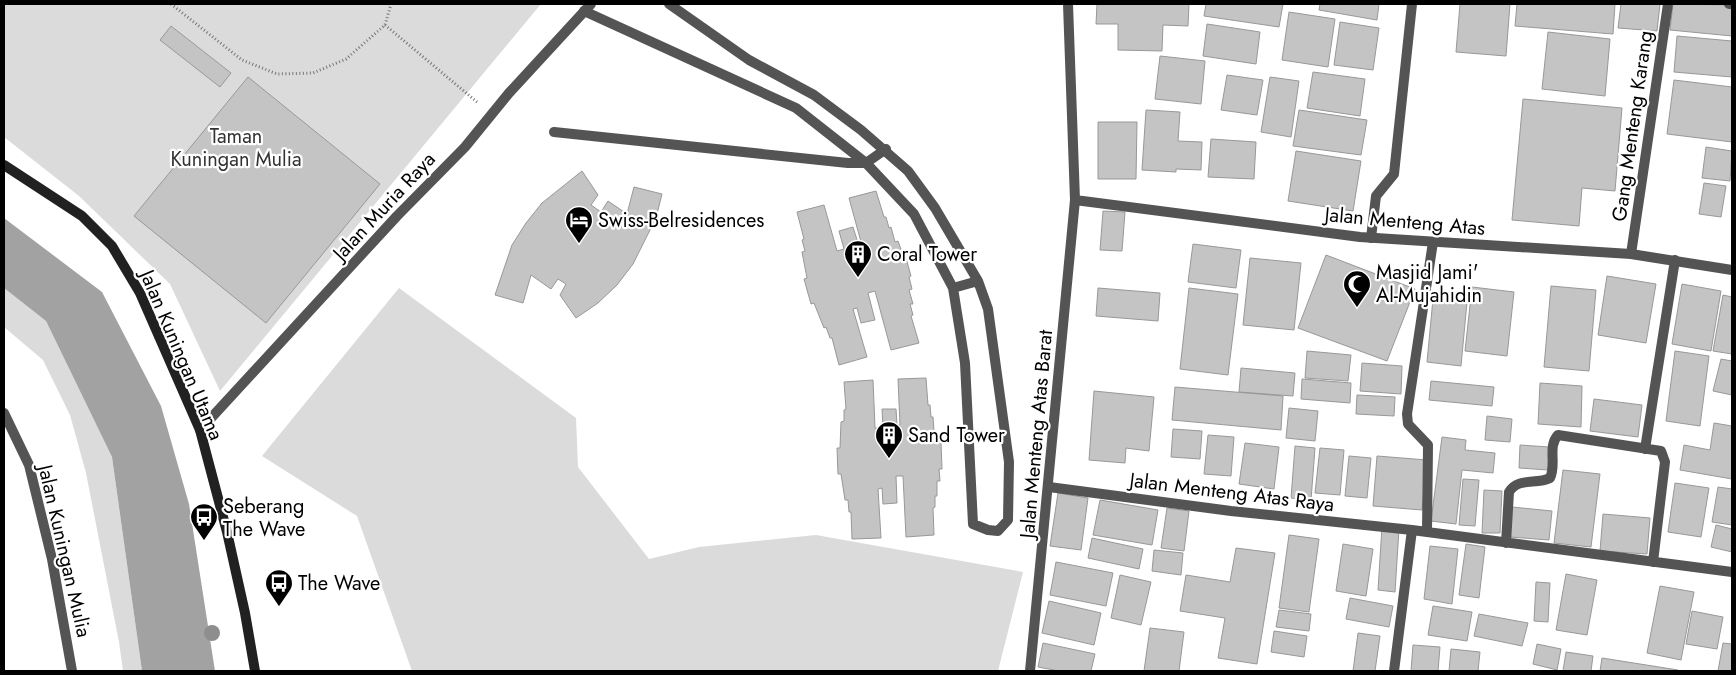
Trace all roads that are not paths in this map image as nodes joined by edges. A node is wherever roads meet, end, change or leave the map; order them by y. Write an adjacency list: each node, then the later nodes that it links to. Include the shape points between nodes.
1 (669, 4): 7 (street, via 749,60 814,95)
2 (1068, 4): 10 (street, Jalan Menteng Atas Barat)
3 (1412, 4): 11 (street, via 1394,174 1376,196)
4 (1668, 4): 13 (street, Gang Menteng Karang)
5 (588, 8): 8 (street, via 796,108); 19 (street, Jalan Muria Raya, via 465,146 396,216)
6 (554, 132): 8 (street, via 795,159)
7 (886, 150): 8 (street); 16 (street, via 908,171 935,208)
8 (866, 163): 17 (street, via 914,214)
9 (4, 165): 19 (main road, Jalan Kuningan Utama, via 82,216 112,246 140,293)
10 (1075, 200): 11 (street, Jalan Menteng Atas); 21 (street, Jalan Menteng Atas Barat)
11 (1371, 238): 12 (street, Jalan Menteng Atas)
12 (1433, 242): 13 (street, Jalan Menteng Atas); 23 (street, via 1407,414 1408,424 1428,445)
13 (1631, 254): 14 (street, Jalan Menteng Atas)
14 (1675, 260): 15 (street, Jalan Menteng Atas); 20 (street)
15 (1732, 270)
16 (978, 281): 17 (street); 17 (street, via 988,309 1009,462 1008,520 998,531 973,524 965,363)
17 (953, 288)
18 (4, 412): 27 (street, Jalan Kuningan Mulia, via 29,465 52,559)
19 (200, 430): 28 (main road, Jalan Kuningan Utama, via 231,550)
20 (1645, 449): 24 (street, via 1558,435 1553,442 1550,478 1521,482 1509,492); 25 (street, via 1661,451 1665,462)
21 (1049, 487): 22 (street, Jalan Menteng Atas Raya); 29 (street, Jalan Menteng Atas Barat)
22 (1412, 530): 23 (street, Jalan Menteng Atas Raya); 30 (street)
23 (1427, 532): 24 (street, Jalan Menteng Atas Raya)
24 (1506, 543): 25 (street, Jalan Menteng Atas Raya)
25 (1653, 562): 26 (street, Jalan Menteng Atas Raya)
26 (1732, 572)
27 (72, 671)
28 (255, 671)
29 (1030, 671)
30 (1394, 671)

